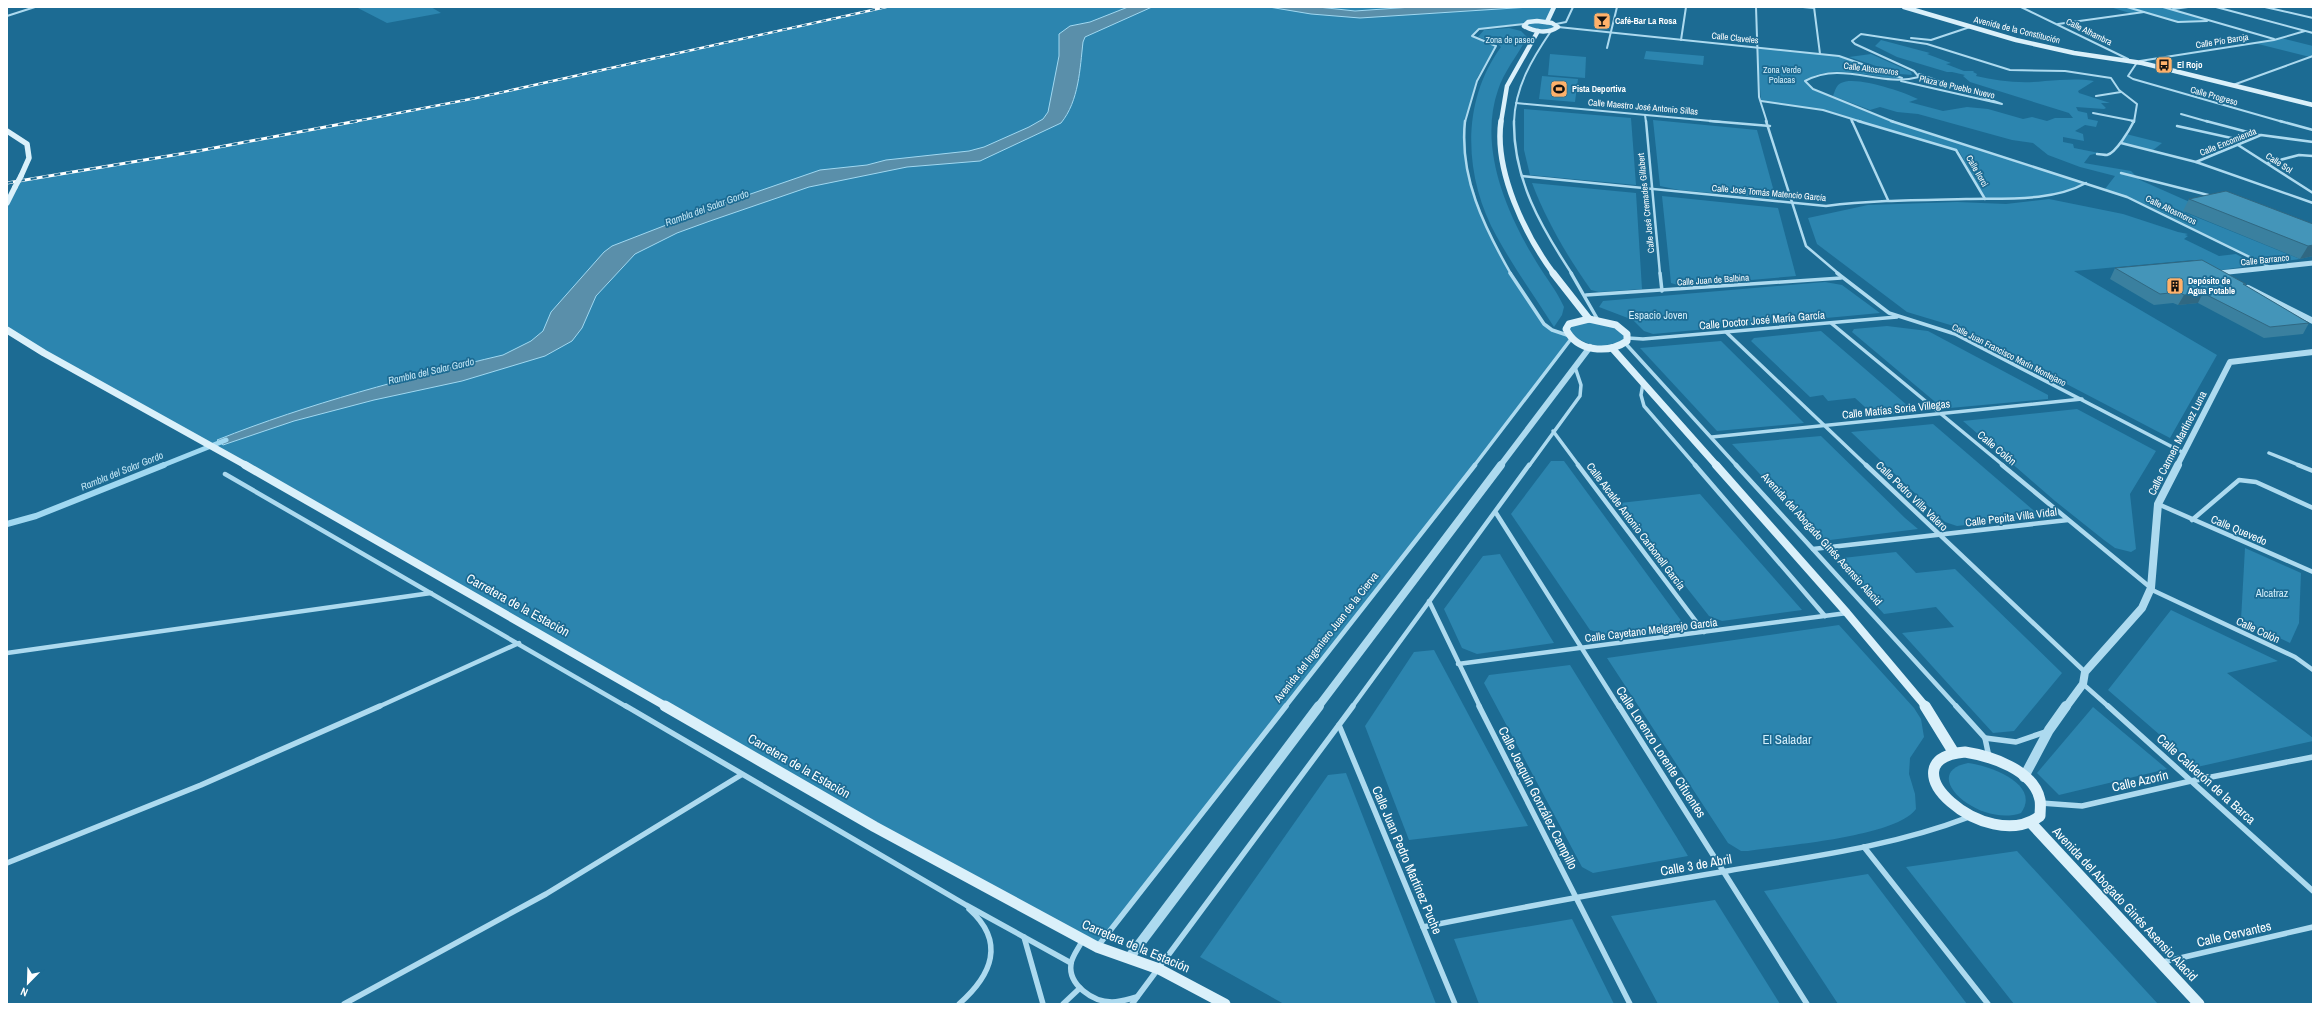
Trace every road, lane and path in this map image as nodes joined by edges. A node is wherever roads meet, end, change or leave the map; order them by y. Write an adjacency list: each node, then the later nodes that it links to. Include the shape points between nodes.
1 (36, 7): 18 (street)
2 (1554, 7): 21 (main road)
3 (1573, 7): 24 (street, via 1566,22)
4 (1617, 7): 30 (street)
5 (1686, 7): 33 (street)
6 (1756, 7): 35 (street, Calle Juan Francisco Marín Montejano)
7 (1803, 7): 15 (street)
8 (1904, 7): 25 (main road, Avenida de la Constitución)
9 (2021, 7): 23 (street, Calle Alhambra)
10 (2127, 7): 17 (street)
11 (2163, 7): 16 (street)
12 (2188, 7): 16 (street)
13 (2216, 7): 28 (street)
14 (2265, 7): 19 (street)
15 (1814, 8): 36 (street)
16 (2171, 9): 20 (street)
17 (2144, 12): 20 (street, via 2178,22); 23 (street)
18 (7, 16)
19 (2313, 18)
20 (2209, 20): 32 (street)
21 (1547, 22): 22 (main road, via 1532,21); 24 (main road)
22 (1524, 24): 26 (main road); 93 (street, via 1479,29 1472,36 1496,46 1470,94 1464,145 1467,169 1478,208 1507,268 1548,328)
23 (2057, 24): 38 (street, Calle Alhambra)
24 (1557, 26): 27 (main road); 30 (street, Calle Claveles)
25 (1970, 26): 31 (street, via 1931,40); 38 (main road, Avenida de la Constitución, via 2050,48)
26 (1538, 31): 27 (main road); 87 (main road, via 1513,73 1504,95 1500,122 1501,148 1513,197 1531,236 1559,281)
27 (1551, 31): 48 (street, via 1527,70)
28 (2305, 31): 29 (street); 32 (street, Calle Pío Baroja)
29 (2313, 32)
30 (1610, 33): 33 (street, Calle Claveles); 34 (street)
31 (1873, 34): 41 (street, Calle Altosmoros, via 1861,34 1852,41); 45 (street, Calle Altosmoros, via 1933,45 2010,70 2065,71 2105,76 2114,81)
32 (2277, 39): 39 (street, Calle Pío Baroja)
33 (1681, 40): 35 (street, Calle Claveles)
34 (1606, 48)
35 (1757, 48): 36 (street, Calle Claveles); 47 (street, Calle Juan Francisco Marín Montejano)
36 (1820, 54): 43 (street, Calle Claveles, via 1839,56)
37 (2313, 56): 44 (street)
38 (2128, 61): 39 (main road); 40 (main road)
39 (2141, 62): 40 (main road); 44 (main road)
40 (2136, 64): 57 (street, Calle Progreso, via 2128,74 2133,79)
41 (1919, 74): 42 (street, Plaza de Pueblo Nuevo, via 2002,104); 43 (street, Calle Altosmoros, via 1919,77)
42 (1893, 79): 43 (street, Calle Altosmoros); 70 (street, Calle Altosmoros, via 1828,73 1805,81 1806,85 1813,89 1880,117)
43 (1907, 80)
44 (2234, 85): 49 (main road)
45 (2121, 92): 46 (street); 54 (street, Calle Altosmoros, via 2138,105)
46 (2096, 96)
47 (1761, 101): 53 (street, via 1823,110); 55 (street, Calle Juan Francisco Marín Montejano)
48 (1516, 103): 52 (street, Calle Maestro José Antonio Sillas); 69 (street, via 1515,144)
49 (2313, 105)
50 (2093, 113): 54 (street)
51 (2181, 114): 59 (street)
52 (1645, 115): 55 (street, Calle Maestro José Antonio Sillas); 71 (street, Calle José Cremades Gillabert)
53 (1851, 119): 74 (street, Calle Ilorci, via 1956,150); 75 (street)
54 (2134, 121): 62 (street, Calle Altosmoros)
55 (1770, 126): 78 (street, Calle Juan Francisco Marín Montejano)
56 (2177, 126): 60 (street)
57 (2313, 130)
58 (7, 131): 76 (main road, bridge, via 27,144 29,158)
59 (2259, 135): 60 (street, Calle Encomienda); 61 (street, Calle Encomienda)
60 (2245, 141): 63 (street, Calle Encomienda)
61 (2313, 142)
62 (2121, 143): 64 (street, Calle Altosmoros, via 2107,155); 66 (street)
63 (2238, 145): 66 (street, Calle Encomienda); 67 (street, Calle Sol)
64 (2097, 154)
65 (2313, 156): 67 (street, via 2299,155)
66 (2196, 162): 77 (street)
67 (2268, 163): 72 (street, Calle Sol)
68 (2121, 174): 73 (street)
69 (1522, 176): 71 (street, Calle José Tomás Matencio García); 85 (street, via 1532,205 1546,233)
70 (2086, 183): 74 (street, Calle José Tomás Matencio García, via 2071,191); 80 (street, Calle Altosmoros, via 2149,206)
71 (1651, 189): 78 (street, Calle José Tomás Matencio García); 84 (street, Calle José Cremades Gillabert)
72 (2313, 193)
73 (2220, 198)
74 (1985, 199): 75 (street, Calle José Tomás Matencio García)
75 (1888, 200): 78 (street, Calle José Tomás Matencio García, via 1826,206)
76 (7, 203)
77 (2313, 203)
78 (1794, 204): 81 (street, Calle Juan Francisco Marín Montejano, via 1806,246)
79 (2313, 263): 80 (street, Calle Barranco)
80 (2273, 268): 82 (street, Calle Barranco, via 2219,273)
81 (1841, 278): 84 (street, Calle Juan de Balbina); 86 (street, Calle Juan Francisco Marín Montejano, via 1879,307)
82 (2233, 280)
83 (2239, 283): 89 (street)
84 (1662, 291): 85 (street, Calle Juan de Balbina)
85 (1586, 295): 88 (street)
86 (1897, 317): 90 (street, Calle Doctor José María García); 100 (street, Calle Juan Francisco Marín Montejano, via 1955,334)
87 (1589, 319): 88 (main road); 93 (main road, via 1569,324 1566,329)
88 (1598, 320): 94 (main road, via 1616,325 1627,334)
89 (2313, 321)
90 (1831, 323): 92 (street, Calle Doctor José María García); 101 (street, Calle Colón)
91 (7, 330): 151 (main road, Carretera de la Estación, via 875,826)
92 (1726, 332): 94 (street, Calle Doctor José María García); 102 (street, Calle Pedro Villa Valero)
93 (1569, 337): 95 (main road); 152 (street, Avenida del Ingeniero Juan de la Cierva, via 1564,352)
94 (1626, 341): 96 (main road); 104 (street, Avenida del Abogado Ginés Asensio Alacid)
95 (1590, 347): 96 (main road); 98 (street)
96 (1612, 348): 99 (main road)
97 (2313, 352): 105 (street, Calle Carmen Martínez Luna, via 2230,362)
98 (1575, 367): 103 (street, via 1582,391); 153 (street)
99 (1643, 383): 120 (main road); 121 (street, via 1644,406)
100 (2082, 399): 101 (street, Calle Matías Soria Villegas); 105 (street, Calle Juan Francisco Marín Montejano)
101 (1942, 414): 102 (street, Calle Matías Soria Villegas); 112 (street, Calle Colón)
102 (1825, 425): 104 (street, Calle Matías Soria Villegas); 114 (street, Calle Pedro Villa Valero)
103 (1553, 431): 111 (street); 122 (street, Calle Alcalde Antonio Carbonell García)
104 (1712, 437): 115 (street, Avenida del Abogado Ginés Asensio Alacid)
105 (2184, 453): 109 (street, Calle Carmen Martínez Luna)
106 (2269, 453): 107 (street)
107 (2313, 471)
108 (225, 474): 118 (street)
109 (2158, 504): 113 (street, Calle Quevedo); 117 (street, Calle Carmen Martínez Luna)
110 (2313, 508): 113 (street, via 2256,482 2239,480)
111 (1496, 513): 119 (street); 124 (street, Calle Lorenzo Lorente Cifuentes)
112 (2068, 520): 114 (street, Calle Pepita Villa Vidal); 117 (street, Calle Colón)
113 (2192, 520): 116 (street, Calle Quevedo)
114 (1940, 535): 115 (street, Calle Pepita Villa Vidal); 128 (street, Calle Pedro Villa Valero)
115 (1813, 548): 132 (street, Avenida del Abogado Ginés Asensio Alacid)
116 (2313, 572)
117 (2151, 589): 127 (street, Calle Colón, via 2295,657); 128 (street, Calle Carmen Martínez Luna, via 2142,608)
118 (431, 593): 123 (street); 125 (street)
119 (1428, 601): 126 (street, Calle Joaquín González Campillo); 130 (street)
120 (1847, 613): 121 (street, Calle Cayetano Melgarejo García); 133 (main road, via 1925,706)
121 (1825, 616): 122 (street, Calle Cayetano Melgarejo García)
122 (1704, 632): 124 (street, Calle Cayetano Melgarejo García)
123 (520, 643): 136 (street); 143 (street, via 298,744)
124 (1580, 648): 126 (street, Calle Cayetano Melgarejo García); 144 (street, Calle Lorenzo Lorente Cifuentes)
125 (7, 653)
126 (1458, 664): 146 (street, Calle Joaquín González Campillo)
127 (2313, 670)
128 (2085, 672): 129 (street)
129 (2083, 684): 131 (street); 138 (street, Calle Calderón de la Barca)
130 (1339, 725): 148 (street, Calle Juan Pedro Martínez Puche); 156 (street)
131 (2049, 730): 132 (street, via 2029,741 2014,743); 137 (street)
132 (1985, 738): 134 (street)
133 (1954, 753): 134 (main road, via 1964,752); 140 (main road, via 1938,760 1934,767 1936,782 1948,800)
134 (1989, 757): 137 (main road, via 2002,762)
135 (2313, 757): 138 (street, Calle Azorín)
136 (741, 775): 147 (street); 159 (street, via 630,845 463,942)
137 (2024, 777): 139 (main road)
138 (2191, 781): 139 (street, Calle Azorín, via 2082,806); 145 (street, Calle Calderón de la Barca)
139 (2041, 803): 141 (main road, via 2041,811)
140 (1971, 816): 141 (main road, via 2010,827); 142 (street, Calle 3 de Abril, via 1935,830)
141 (2031, 823): 154 (main road, Avenida del Abogado Ginés Asensio Alacid)
142 (1864, 847): 144 (street, Calle 3 de Abril); 168 (street)
143 (7, 863)
144 (1725, 872): 146 (street, Calle 3 de Abril); 167 (street, Calle Lorenzo Lorente Cifuentes)
145 (2313, 891)
146 (1575, 897): 148 (street, Calle 3 de Abril); 166 (street, Calle Joaquín González Campillo)
147 (966, 905): 150 (street); 160 (street, via 990,935 991,957 981,980)
148 (1423, 927): 165 (street, Calle Juan Pedro Martínez Puche)
149 (2313, 927): 154 (street, Calle Cervantes)
150 (1024, 937): 155 (street); 161 (street)
151 (1083, 939): 152 (main road, Carretera de la Estación); 155 (street)
152 (1097, 947): 153 (main road, Carretera de la Estación)
153 (1129, 958): 156 (main road, Carretera de la Estación)
154 (2160, 963): 169 (main road, Avenida del Abogado Ginés Asensio Alacid)
155 (1071, 964): 157 (street, via 1073,976)
156 (1159, 969): 158 (street); 164 (main road, Carretera de la Estación)
157 (1080, 988): 158 (street, via 1097,1000 1118,1003); 162 (street)
158 (1138, 996): 163 (street)
159 (344, 1004)
160 (959, 1004)
161 (1043, 1004)
162 (1063, 1004)
163 (1132, 1004)
164 (1225, 1004)
165 (1455, 1004)
166 (1630, 1004)
167 (1807, 1004)
168 (1988, 1004)
169 (2199, 1004)

